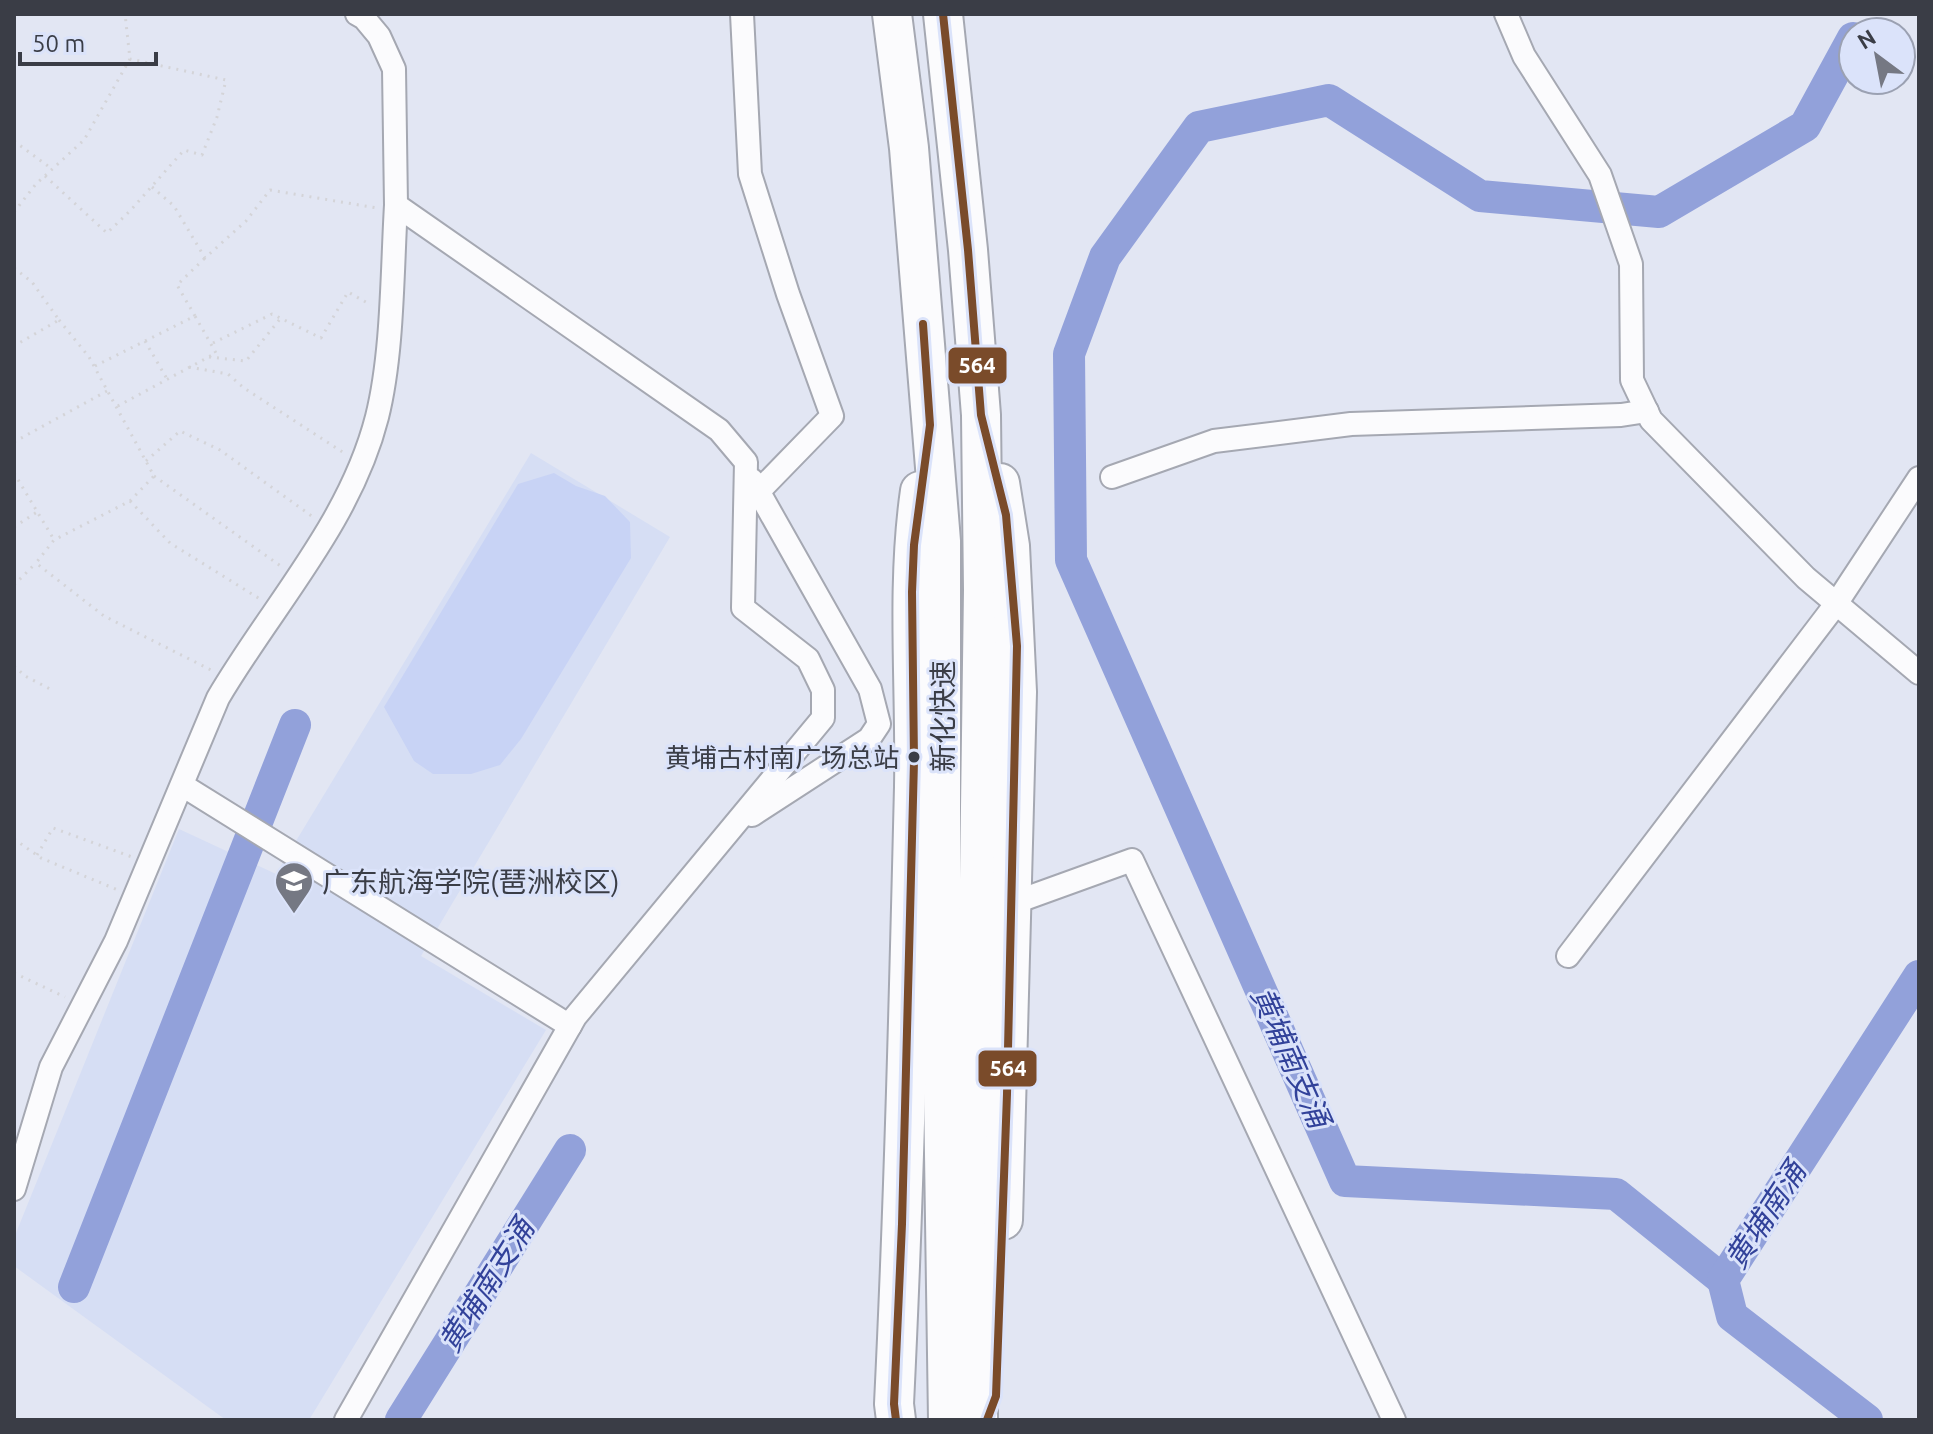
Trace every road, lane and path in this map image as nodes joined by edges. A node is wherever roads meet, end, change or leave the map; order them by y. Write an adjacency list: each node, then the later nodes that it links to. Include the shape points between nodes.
1 (125, 14): 7 (path)
2 (357, 14): 12 (street, via 379,36 394,69)
3 (742, 14): 40 (street, via 750,174 832,416)
4 (892, 14): 31 (highway, 新化快速, via 909,148)
5 (943, 14): 30 (highway, 新化快速)
6 (1506, 14): 29 (street, via 1524,56 1600,175 1631,264 1632,380)
7 (130, 59): 9 (path, via 84,140); 11 (path, via 226,80 202,155 184,150)
8 (14, 141): 9 (path)
9 (52, 169): 10 (path)
10 (45, 176): 11 (path, via 107,233); 13 (path)
11 (152, 187): 14 (path, via 174,206)
12 (396, 208): 14 (path, via 270,190 246,221); 16 (street); 35 (street, via 719,430 746,462)
13 (14, 212)
14 (205, 258): 17 (path, via 177,285)
15 (14, 268): 19 (path, via 32,282)
16 (389, 314): 18 (path, via 348,292 321,338); 34 (street, via 385,378)
17 (195, 316): 20 (path); 21 (path)
18 (281, 318): 21 (path, via 272,314); 23 (path, via 246,361)
19 (59, 320): 22 (path); 24 (path)
20 (145, 341): 24 (path); 26 (path)
21 (211, 343): 23 (path, via 216,353)
22 (14, 346)
23 (209, 357): 25 (path)
24 (94, 367): 27 (path)
25 (189, 367): 26 (path); 34 (path, via 228,374)
26 (167, 379): 28 (path)
27 (107, 391): 28 (path); 32 (path)
28 (116, 407): 33 (path)
29 (1647, 411): 38 (street, via 1351,424 1214,441); 49 (street)
30 (981, 415): 61 (highway, via 1006,515 1015,605); 70 (highway, 新化快速)
31 (930, 425): 68 (highway, via 912,592 914,761); 69 (highway, 新化快速, via 943,591 941,954)
32 (14, 442)
33 (146, 461): 37 (path); 44 (path, via 180,431 220,450)
34 (360, 464): 44 (street)
35 (746, 471): 40 (street); 56 (street, via 743,608 808,659 823,690 823,718)
36 (14, 473): 42 (path)
37 (154, 476): 41 (path); 47 (path)
38 (1112, 477)
39 (1919, 478): 49 (street)
40 (759, 491): 56 (street, via 870,689 879,724 869,739)
41 (130, 501): 45 (path); 50 (path, via 170,543)
42 (37, 512): 43 (path); 45 (path)
43 (14, 527)
44 (328, 528): 47 (street)
45 (54, 540): 46 (path)
46 (36, 563): 48 (path); 53 (path, via 104,616)
47 (297, 578): 50 (street)
48 (14, 585)
49 (1836, 604): 52 (street); 62 (street)
50 (275, 609): 53 (street)
51 (14, 666): 54 (path)
52 (1919, 673)
53 (229, 679): 55 (street)
54 (54, 691)
55 (182, 785): 59 (street); 65 (street)
56 (731, 829): 65 (street)
57 (14, 839): 58 (path)
58 (37, 855): 59 (path, via 53,828); 60 (path)
59 (149, 864): 60 (street)
60 (134, 897): 64 (street)
61 (1013, 903): 71 (highway, via 996,1396); 72 (street, via 1132,860)
62 (1568, 956)
63 (14, 973): 64 (path)
64 (82, 1005): 66 (street, via 51,1067)
65 (570, 1026): 67 (street)
66 (14, 1189)
67 (346, 1420)
68 (896, 1420)
69 (948, 1420)
70 (978, 1420)
71 (987, 1420)
72 (1394, 1420)

